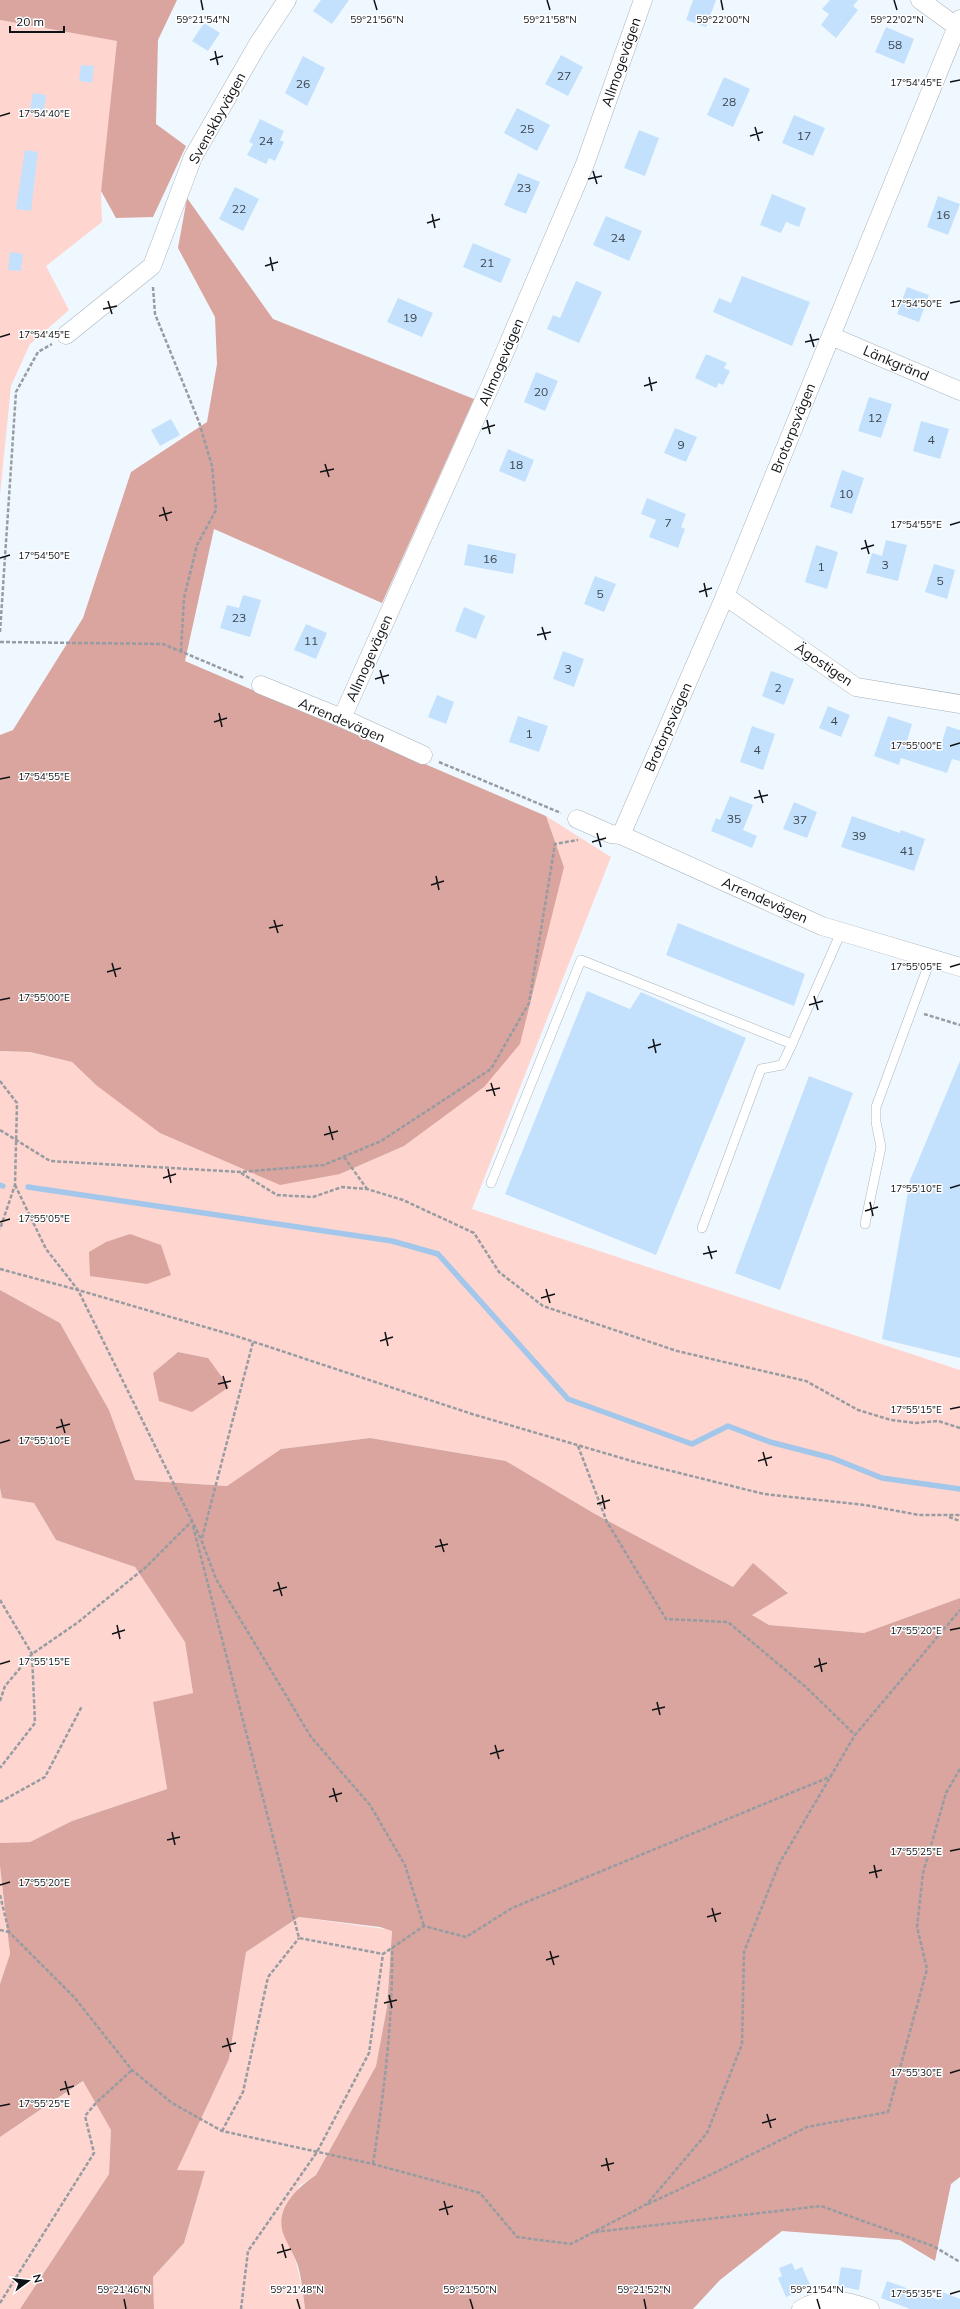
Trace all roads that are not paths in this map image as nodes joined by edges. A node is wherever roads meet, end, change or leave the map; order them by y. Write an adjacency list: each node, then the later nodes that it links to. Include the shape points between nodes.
1 (287, 0): 5 (street, Svenskbyvägen, via 258,44 193,157 152,266)
2 (643, 0): 11 (street, Allmogevägen, via 585,164 492,382)
3 (920, 0): 4 (street)
4 (959, 25): 6 (street, Brotorpsvägen)
5 (66, 335)
6 (831, 336): 7 (street, Länkgränd); 8 (street, Brotorpsvägen)
7 (960, 391)
8 (725, 596): 10 (street, Ägostigen, via 856,686); 14 (street, Brotorpsvägen)
9 (261, 685): 11 (street, Arrendevägen)
10 (960, 704)
11 (342, 718): 12 (street, Arrendevägen)
12 (423, 755)
13 (577, 819): 14 (street, Arrendevägen, via 611,834)
14 (621, 835): 15 (street, Arrendevägen, via 822,926)
15 (841, 932): 16 (street, Arrendevägen); 18 (lane)
16 (931, 958): 17 (street, Arrendevägen); 20 (lane, via 876,1107 881,1147)
17 (960, 967)
18 (792, 1044): 19 (lane, via 581,960); 21 (lane, via 782,1065 762,1069)
19 (491, 1183)
20 (864, 1224)
21 (702, 1228)
22 (801, 2309): 23 (street, via 819,2301 832,2300 845,2301)
23 (870, 2309)

